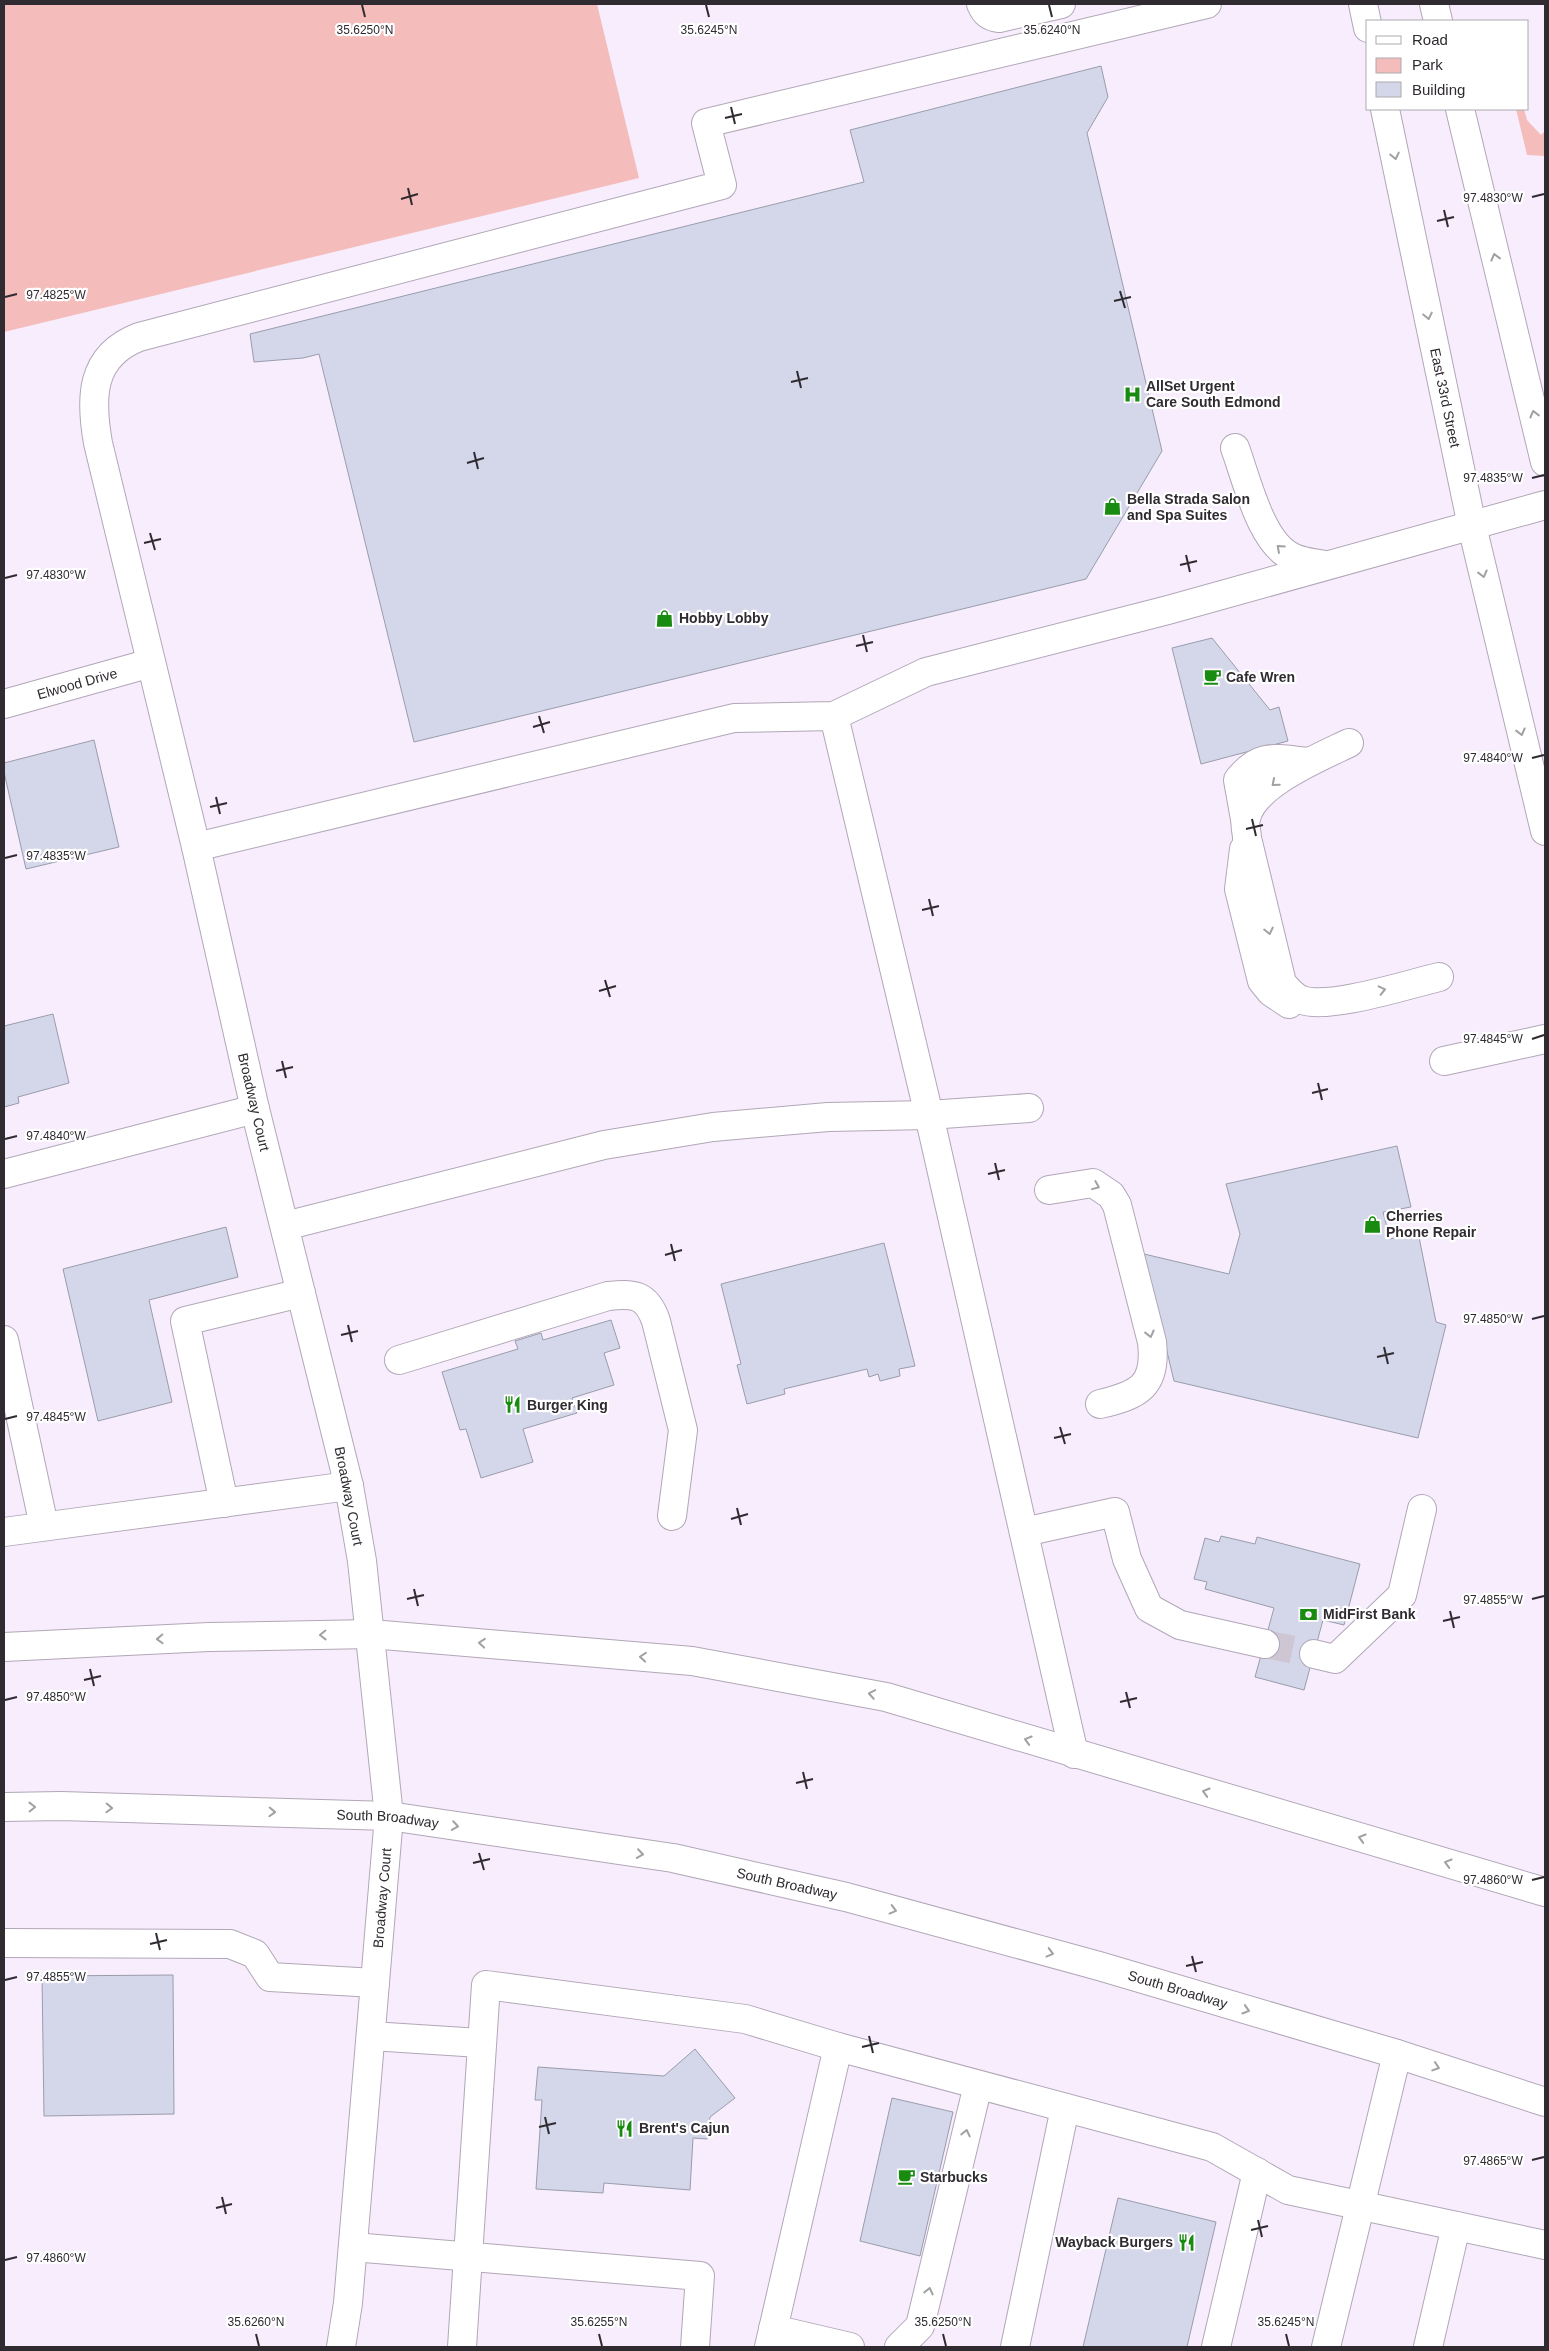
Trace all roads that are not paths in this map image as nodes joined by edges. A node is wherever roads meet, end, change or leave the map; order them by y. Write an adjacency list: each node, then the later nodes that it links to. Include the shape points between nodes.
1 (981, 4): 2 (main road, via 991,17 999,18)
2 (1062, 4)
3 (1207, 4): 15 (main road, Broadway Court, via 706,123 722,185 125,343 114,350 102,368 92,414)
4 (1363, 4): 6 (main road)
5 (1434, 4): 7 (main road)
6 (1366, 20)
7 (1438, 20)
8 (1385, 110): 13 (main road, East 33rd Street, one-way to 13)
9 (1460, 110): 11 (main road, one-way to 9)
10 (1235, 448): 14 (main road, one-way to 10, via 1294,558 1279,549 1266,532)
11 (1545, 462)
12 (1545, 506): 13 (main road)
13 (1472, 526): 14 (main road); 19 (main road, East 33rd Street, one-way to 19)
14 (1324, 565): 17 (main road, via 1139,618 926,672)
15 (151, 663): 16 (main road, Elwood Drive); 20 (main road, Broadway Court)
16 (4, 704)
17 (834, 716): 20 (main road, via 734,718); 26 (main road)
18 (1349, 743): 21 (main road, one-way to 21, via 1282,778 1253,802 1246,829 1282,982 1290,993 1302,1000 1327,1003)
19 (1545, 831)
20 (196, 847): 25 (main road, Broadway Court)
21 (1439, 977)
22 (1545, 1039): 23 (main road)
23 (1444, 1061)
24 (1029, 1108): 26 (main road)
25 (256, 1109): 27 (main road); 29 (main road, Broadway Court)
26 (929, 1115): 29 (main road, via 828,1116 713,1127 604,1145); 40 (main road)
27 (4, 1174)
28 (1049, 1190): 33 (main road, one-way to 33, via 1093,1183 1111,1195 1117,1205 1152,1342 1154,1361 1143,1388 1130,1397)
29 (285, 1226): 30 (main road, Broadway Court)
30 (302, 1293): 34 (main road, Broadway Court); 35 (main road, via 185,1321)
31 (4, 1340): 38 (main road)
32 (399, 1360): 37 (main road, via 608,1296 631,1295 644,1299 652,1308 656,1321 683,1430)
33 (1100, 1404)
34 (350, 1486): 35 (main road); 41 (main road, Broadway Court)
35 (224, 1503): 38 (main road)
36 (1422, 1509): 44 (main road, via 1402,1595 1335,1659)
37 (672, 1516)
38 (44, 1526): 39 (main road)
39 (4, 1532)
40 (1024, 1532): 42 (main road, via 1115,1512 1127,1558 1149,1608 1180,1625); 45 (main road)
41 (371, 1634): 43 (main road, one-way to 43, via 209,1637); 45 (main road, one-way to 41, via 886,1697 692,1661); 47 (main road, Broadway Court)
42 (1265, 1644)
43 (4, 1647)
44 (1314, 1654)
45 (1074, 1754): 48 (main road, one-way to 45)
46 (4, 1807): 47 (main road, South Broadway, one-way to 47)
47 (389, 1816): 50 (main road, Broadway Court); 54 (main road, South Broadway, one-way to 54, via 672,1858 846,1897 1099,1966)
48 (1545, 1892)
49 (4, 1943): 50 (main road, via 230,1944 255,1954 270,1977)
50 (375, 1983): 51 (main road, Broadway Court)
51 (370, 2036): 52 (main road); 62 (main road, Broadway Court)
52 (480, 2043): 53 (main road, via 486,1985 745,2019); 63 (main road)
53 (838, 2047): 55 (main road); 64 (main road)
54 (1397, 2054): 56 (main road, South Broadway, one-way to 56); 59 (main road)
55 (978, 2085): 57 (main road); 69 (main road, one-way to 55, via 920,2326)
56 (1545, 2102)
57 (1065, 2108): 58 (main road, via 1212,2147); 70 (main road)
58 (1257, 2172): 59 (main road, via 1288,2190); 71 (main road)
59 (1360, 2205): 60 (main road); 72 (main road)
60 (1456, 2226): 61 (main road); 73 (main road)
61 (1545, 2245)
62 (353, 2247): 63 (main road); 65 (main road, Broadway Court)
63 (467, 2256): 66 (main road); 67 (main road, via 700,2276)
64 (771, 2338): 68 (main road)
65 (341, 2347)
66 (462, 2347)
67 (695, 2347)
68 (850, 2347)
69 (899, 2347)
70 (1015, 2347)
71 (1216, 2347)
72 (1326, 2347)
73 (1428, 2347)

